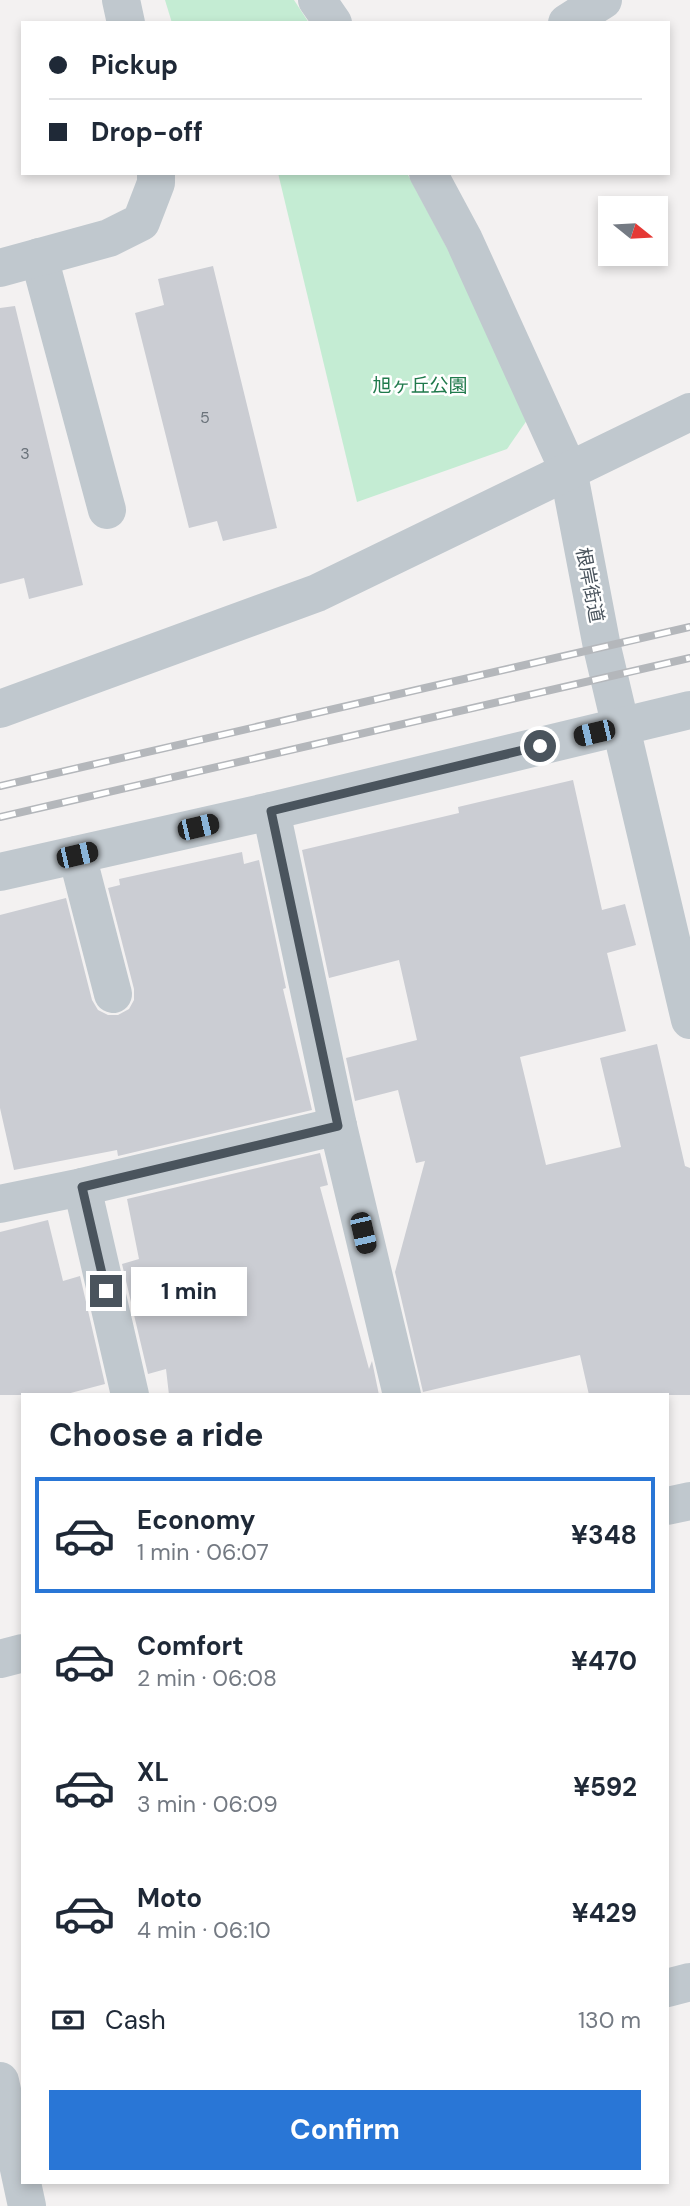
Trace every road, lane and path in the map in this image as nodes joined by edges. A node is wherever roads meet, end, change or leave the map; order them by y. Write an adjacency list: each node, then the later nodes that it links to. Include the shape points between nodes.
1 (121, 0): 4 (street)
2 (317, 0): 5 (street)
3 (603, 0): 6 (street)
4 (126, 21)
5 (332, 21)
6 (570, 21)
7 (156, 175): 9 (street, via 141,222 109,238)
8 (429, 175): 12 (street, 根岸街道, via 464,240)
9 (39, 257): 10 (street); 13 (street)
10 (0, 268)
11 (690, 412): 12 (street)
12 (568, 469): 14 (street, via 317,593); 16 (street, 根岸街道)
13 (107, 510)
14 (0, 709)
15 (690, 709): 16 (street)
16 (621, 726): 17 (street); 21 (street, 根岸街道)
17 (271, 811): 18 (street); 22 (street)
18 (77, 855): 19 (street); 20 (street)
19 (0, 872)
20 (113, 994)
21 (690, 1020)
22 (338, 1126): 23 (street); 26 (street)
23 (82, 1187): 24 (street); 25 (street)
24 (0, 1203)
25 (130, 1393)
26 (402, 1393)
27 (690, 1501): 28 (street)
28 (669, 1506)
29 (21, 1653): 30 (street)
30 (0, 1658)
31 (690, 1982): 32 (street)
32 (669, 1987)
33 (0, 2081): 34 (street)
34 (12, 2143): 35 (street)
35 (21, 2181)
36 (22, 2184): 37 (street)
37 (27, 2206)

